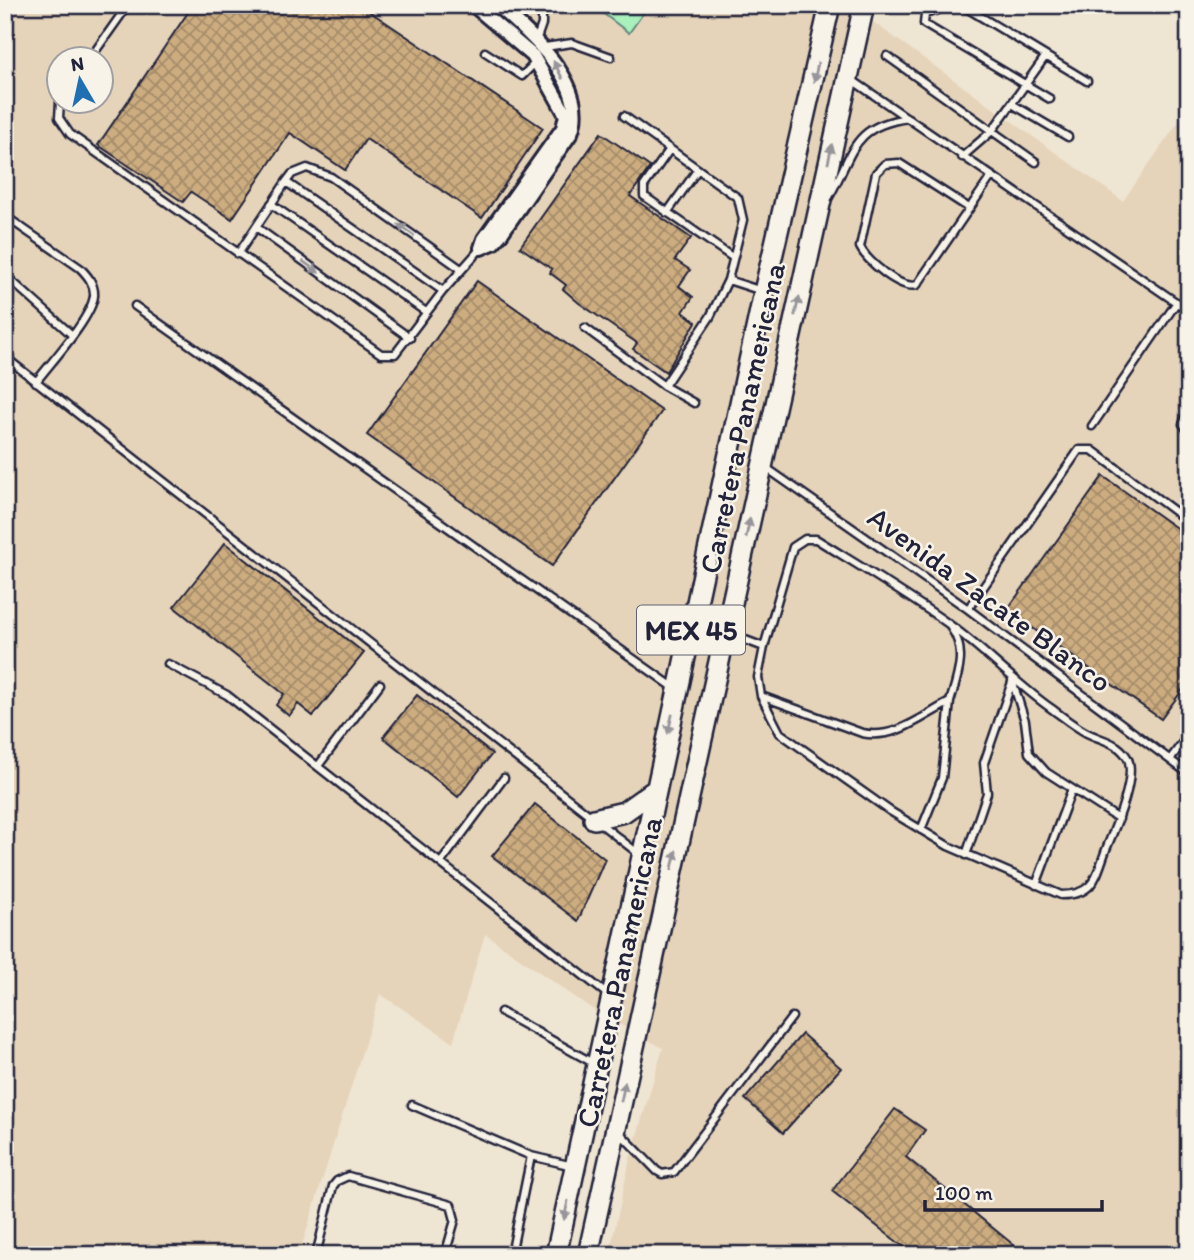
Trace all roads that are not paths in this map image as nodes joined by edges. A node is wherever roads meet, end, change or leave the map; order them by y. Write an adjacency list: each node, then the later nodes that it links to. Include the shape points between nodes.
1 (128, 5): 8 (lane)
2 (473, 5): 9 (street)
3 (497, 5): 7 (street)
4 (542, 5): 7 (lane)
5 (830, 5): 44 (main road, Carretera Panamericana / MEX 45, one-way to 44)
6 (864, 5): 15 (main road, Carretera Panamericana / MEX 45)
7 (541, 43): 9 (lane); 12 (lane, via 572,43); 37 (street, one-way to 7, via 501,234 575,124 570,97)
8 (99, 46)
9 (527, 50): 14 (street)
10 (485, 52): 14 (lane, via 522,76)
11 (887, 56): 23 (lane)
12 (611, 57)
13 (1045, 57): 16 (lane); 17 (lane); 17 (lane, via 968,9 954,5 925,14 924,24)
14 (537, 61): 37 (street, via 564,109 565,121)
15 (847, 77): 22 (lane); 35 (main road, Carretera Panamericana / MEX 45, one-way to 15)
16 (1087, 81)
17 (1025, 85): 18 (lane); 19 (lane)
18 (1050, 99)
19 (1012, 104): 23 (lane); 24 (lane)
20 (59, 116): 38 (lane, via 70,134)
21 (624, 116): 25 (lane)
22 (908, 118): 26 (lane); 35 (lane, via 886,121 863,133)
23 (992, 131): 26 (lane); 27 (lane)
24 (1068, 137)
25 (670, 149): 28 (lane); 33 (lane, via 643,191 647,200)
26 (962, 157): 29 (lane)
27 (1036, 162)
28 (698, 169): 33 (lane); 39 (lane, via 741,204 743,219)
29 (991, 177): 32 (lane); 45 (lane)
30 (286, 182): 31 (lane); 40 (lane, one-way to 30, via 315,169 298,171); 43 (lane)
31 (271, 204): 36 (lane); 48 (lane)
32 (969, 208): 32 (lane, via 916,285 907,287 897,281 860,247 876,173 885,164 898,163)
33 (667, 213): 39 (lane)
34 (5, 216): 50 (lane, via 89,277 94,295 90,309)
35 (816, 220): 59 (main road, Carretera Panamericana / MEX 45, one-way to 35)
36 (256, 227): 38 (lane); 51 (lane, one-way to 51)
37 (481, 248): 40 (lane)
38 (238, 254): 51 (lane, via 381,354 396,354)
39 (733, 257): 42 (lane)
40 (461, 269): 43 (lane)
41 (5, 275): 50 (lane)
42 (728, 280): 44 (lane); 54 (lane, via 710,317)
43 (443, 291): 48 (lane)
44 (764, 292): 61 (main road, Carretera Panamericana / MEX 45)
45 (1177, 302): 47 (lane); 57 (lane)
46 (135, 306): 70 (lane)
47 (1189, 311)
48 (426, 312): 51 (lane)
49 (585, 328): 54 (lane)
50 (71, 334): 53 (lane)
51 (410, 338)
52 (5, 357): 53 (lane)
53 (36, 382): 80 (lane)
54 (664, 386): 55 (lane)
55 (694, 403)
56 (1189, 410): 58 (lane, via 1183,424)
57 (1092, 426)
58 (1189, 432)
59 (762, 465): 62 (main road, Carretera Panamericana / MEX 45, one-way to 59); 63 (lane, Avenida Zacate Blanco)
60 (1189, 522): 63 (lane, via 1093,450 1079,450)
61 (701, 585): 62 (main road); 70 (main road, Carretera Panamericana / MEX 45)
62 (733, 594): 65 (main road, Carretera Panamericana / MEX 45)
63 (968, 609): 74 (lane, Avenida Zacate Blanco)
64 (948, 624): 66 (lane, via 816,539 805,538 793,547); 68 (lane, via 989,654); 72 (lane, via 960,649)
65 (725, 632): 66 (lane); 92 (main road, Carretera Panamericana / MEX 45, one-way to 65)
66 (764, 647): 71 (lane, via 758,677)
67 (168, 664): 75 (lane, via 227,695)
68 (1012, 680): 78 (lane, via 1029,753 1046,772); 81 (lane, via 1086,733 1111,742 1127,755 1131,772); 83 (lane, via 984,763 987,793)
69 (380, 684): 75 (lane)
70 (678, 691): 79 (main road, Carretera Panamericana / MEX 45, one-way to 79)
71 (761, 696): 72 (lane, via 875,736 897,731); 82 (lane, via 780,733)
72 (950, 702): 82 (lane, via 942,778)
73 (1189, 734): 74 (lane)
74 (1171, 758): 76 (lane, Avenida Zacate Blanco)
75 (318, 766): 85 (lane)
76 (1189, 774)
77 (504, 778): 85 (lane)
78 (1072, 789): 81 (lane); 86 (lane)
79 (655, 790): 80 (main road, via 624,812); 84 (main road, Carretera Panamericana / MEX 45)
80 (594, 819): 84 (lane)
81 (1119, 819): 86 (lane, via 1092,885 1084,892 1061,895)
82 (922, 830): 83 (lane)
83 (966, 855): 86 (lane)
84 (643, 857): 87 (main road, Carretera Panamericana / MEX 45)
85 (442, 861): 87 (lane)
86 (1036, 885)
87 (612, 998): 90 (main road, Carretera Panamericana / MEX 45)
88 (501, 1012): 90 (lane)
89 (792, 1017): 92 (lane, via 674,1172 657,1171)
90 (597, 1066): 94 (main road, Carretera Panamericana / MEX 45)
91 (412, 1105): 93 (lane)
92 (615, 1128): 99 (main road, Carretera Panamericana / MEX 45)
93 (531, 1156): 94 (lane); 97 (lane)
94 (575, 1166): 98 (main road, Carretera Panamericana / MEX 45, one-way to 98)
95 (316, 1255): 96 (lane, via 334,1186 348,1176 451,1205 455,1220)
96 (445, 1255)
97 (511, 1255)
98 (556, 1255)
99 (588, 1255)

